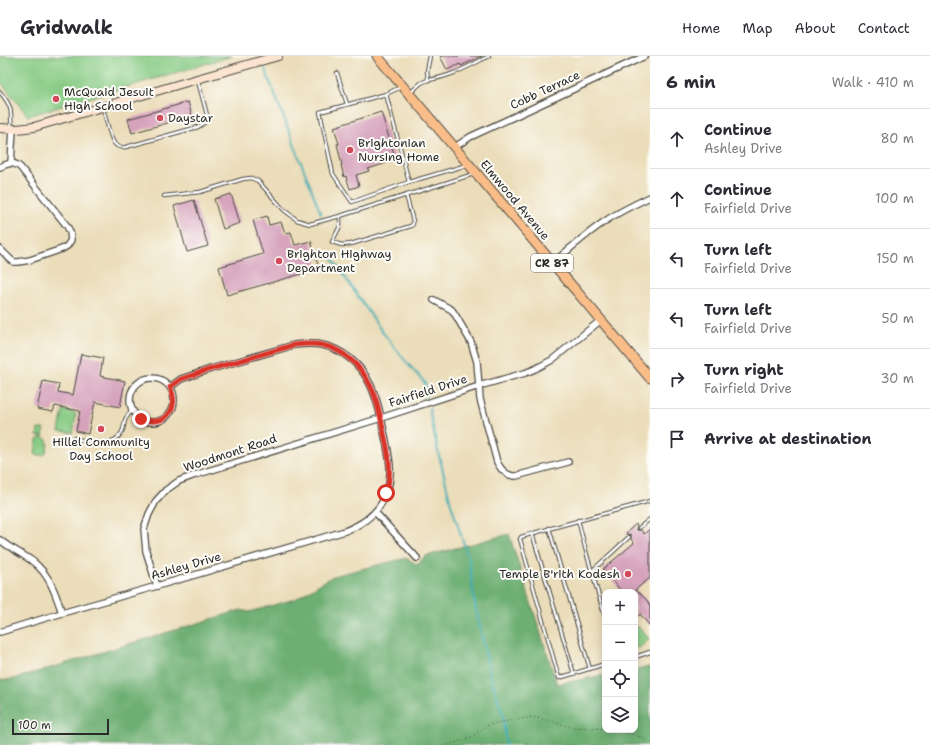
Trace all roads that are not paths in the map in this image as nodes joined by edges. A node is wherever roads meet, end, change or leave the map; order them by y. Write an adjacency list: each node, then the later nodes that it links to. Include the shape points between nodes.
1 (278, 56): 7 (street)
2 (377, 56): 9 (main road, Elmwood Avenue / CR 87)
3 (430, 56): 8 (lane)
4 (489, 56): 8 (lane, via 448,76)
5 (644, 56): 16 (street, Cobb Terrace, via 470,137)
6 (337, 73): 12 (lane)
7 (197, 79): 13 (street); 13 (lane, via 207,117 198,127 120,148 113,141)
8 (428, 80): 9 (lane)
9 (406, 90): 11 (lane); 16 (main road, Elmwood Avenue / CR 87)
10 (0, 94): 15 (lane, via 9,103)
11 (386, 94): 12 (lane); 21 (lane)
12 (347, 104): 21 (lane, via 320,112 334,174 352,202)
13 (102, 107): 15 (street, via 34,127)
14 (0, 128): 15 (street)
15 (12, 129): 17 (street)
16 (455, 147): 18 (main road, Elmwood Avenue / CR 87)
17 (11, 163): 19 (street); 26 (street, via 22,169 67,226 71,240 62,249 23,261 14,262)
18 (470, 164): 20 (main road, Elmwood Avenue / CR 87); 21 (lane)
19 (0, 167)
20 (477, 173): 22 (lane); 27 (main road, Elmwood Avenue / CR 87)
21 (409, 182)
22 (406, 195): 25 (lane); 25 (lane, via 413,221 411,226 342,245 332,242 340,226)
23 (164, 196): 25 (lane, via 200,192 251,178 258,181 296,220 310,224)
24 (650, 197): 27 (street, via 601,224)
25 (340, 216)
26 (0, 249)
27 (553, 263): 29 (main road, Elmwood Avenue / CR 87)
28 (434, 300): 31 (street, via 452,310 471,342 478,362)
29 (601, 320): 30 (main road, Elmwood Avenue / CR 87); 31 (street, Fairfield Drive, via 543,366)
30 (650, 378)
31 (479, 386): 34 (street, Fairfield Drive); 36 (street, via 480,399 497,462 503,471 509,476 516,476)
32 (170, 387): 33 (street, via 158,378 144,378 137,382 130,395); 33 (street, via 174,399 166,417 147,422 135,415); 34 (street, Fairfield Drive, via 181,379 294,345 322,345 338,350 360,369 370,384)
33 (132, 409): 35 (lane, via 123,430 115,440 100,443)
34 (381, 418): 38 (street, Ashley Drive, via 390,460 390,477 383,501); 48 (street, Woodmont Road, via 195,475 179,481 166,490 156,501 144,529 146,551)
35 (73, 438)
36 (568, 462)
37 (650, 501): 40 (lane)
38 (375, 512): 46 (street); 48 (street, Ashley Drive, via 345,531)
39 (650, 519): 42 (lane)
40 (578, 520): 41 (lane); 47 (lane)
41 (549, 528): 43 (lane); 55 (lane)
42 (639, 528)
43 (532, 533): 56 (lane); 56 (lane, via 520,539 552,655 559,678)
44 (629, 537): 47 (lane)
45 (0, 540): 50 (street, via 41,568 54,590)
46 (416, 558)
47 (592, 571): 49 (lane)
48 (157, 586): 50 (street, Ashley Drive)
49 (602, 606)
50 (62, 613): 51 (street, Ashley Drive)
51 (0, 632)
52 (650, 652): 53 (lane)
53 (638, 655)
54 (602, 665): 55 (lane)
55 (590, 668): 56 (lane)
56 (574, 674)

